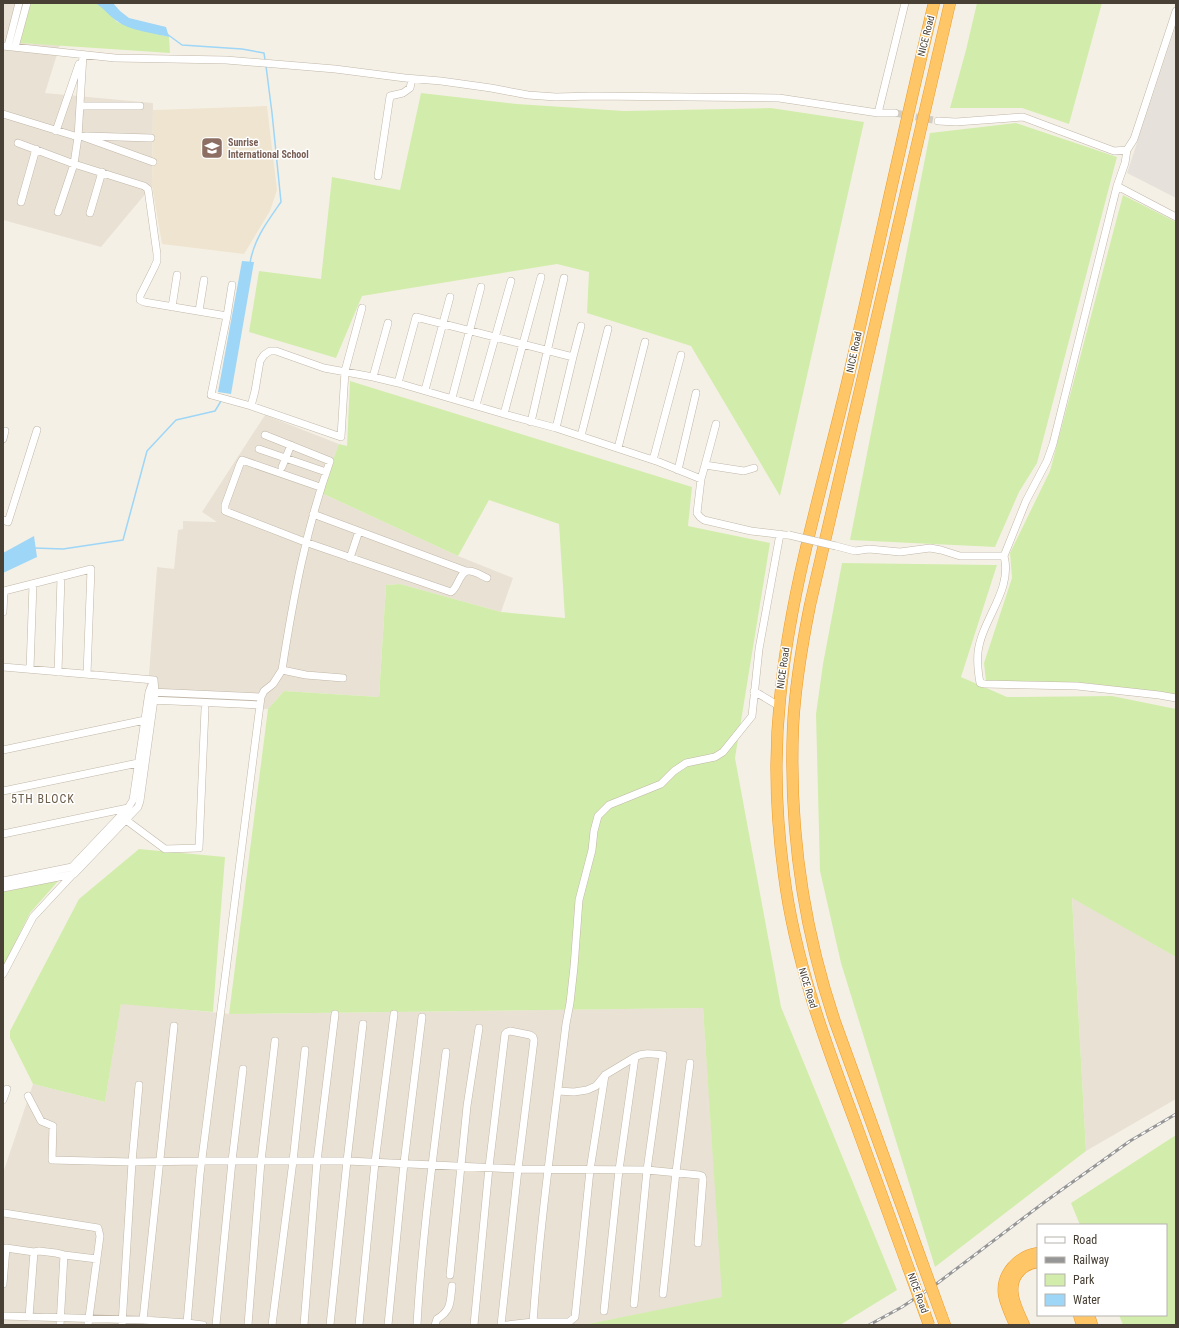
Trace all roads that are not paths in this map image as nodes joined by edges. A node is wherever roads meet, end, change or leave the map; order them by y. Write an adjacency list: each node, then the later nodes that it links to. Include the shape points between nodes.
1 (19, 3): 7 (street)
2 (27, 3): 7 (street)
3 (905, 3): 12 (street)
4 (934, 3): 107 (highway, NICE Road, via 794,602)
5 (950, 3): 177 (highway, NICE Road, bridge, via 810,605 798,671 793,734 796,847 808,924 817,962 835,1022)
6 (1176, 12): 21 (street, via 1134,139)
7 (9, 46): 8 (street)
8 (83, 54): 9 (street, via 115,58 226,60 335,69); 10 (street); 16 (street)
9 (412, 79): 12 (street, via 556,97 779,98); 25 (street, via 410,88 390,96)
10 (80, 106): 11 (street); 17 (street)
11 (140, 106)
12 (878, 113): 13 (street)
13 (895, 113)
14 (3, 114): 16 (street)
15 (938, 121): 21 (street, via 1023,117 1114,151)
16 (56, 131): 17 (street)
17 (78, 136): 18 (street); 22 (street); 23 (street)
18 (151, 138)
19 (18, 143): 20 (street)
20 (36, 149): 23 (street); 27 (street)
21 (1127, 150): 26 (street)
22 (153, 162)
23 (74, 164): 24 (street); 28 (street)
24 (102, 172): 29 (street); 39 (street, via 148,189 157,261 140,300)
25 (378, 176)
26 (1117, 186): 30 (street); 88 (street, via 1053,444)
27 (21, 202)
28 (58, 212)
29 (90, 213)
30 (1176, 217)
31 (177, 275): 39 (street)
32 (540, 277): 50 (street)
33 (564, 278): 51 (street)
34 (204, 280): 41 (street)
35 (511, 281): 48 (street)
36 (232, 285): 42 (street)
37 (481, 287): 47 (street)
38 (450, 297): 44 (street)
39 (172, 307): 41 (street)
40 (362, 308): 54 (street)
41 (199, 311): 42 (street)
42 (227, 316): 60 (street, via 211,395)
43 (388, 323): 55 (street)
44 (443, 324): 47 (street); 56 (street, via 416,317); 57 (street)
45 (581, 326): 53 (street)
46 (608, 329): 69 (street)
47 (470, 331): 48 (street); 59 (street)
48 (495, 337): 50 (street); 61 (street)
49 (645, 342): 72 (street)
50 (523, 344): 51 (street); 62 (street)
51 (547, 350): 53 (street); 63 (street)
52 (681, 356): 75 (street)
53 (573, 357): 65 (street)
54 (345, 371): 55 (street); 60 (street, via 324,368 270,351 260,361); 60 (street, via 341,437)
55 (373, 377): 56 (street)
56 (398, 383): 57 (street)
57 (425, 390): 59 (street)
58 (696, 393): 79 (street)
59 (452, 398): 61 (street)
60 (251, 406)
61 (476, 406): 62 (street)
62 (504, 414): 63 (street)
63 (532, 422): 65 (street)
64 (716, 424): 76 (street)
65 (556, 428): 69 (street)
66 (37, 430): 84 (street, via 8,522)
67 (5, 431): 70 (street)
68 (265, 435): 71 (street)
69 (581, 436): 72 (street)
70 (3, 439)
71 (291, 445): 74 (street); 80 (street, via 330,461)
72 (618, 448): 75 (street)
73 (259, 449): 74 (street)
74 (286, 458): 77 (street); 80 (street)
75 (653, 460): 79 (street)
76 (705, 465): 78 (street, via 744,471); 81 (street)
77 (282, 467)
78 (754, 468)
79 (678, 470): 81 (street)
80 (326, 472): 82 (street)
81 (702, 479): 86 (street, via 697,513 704,520 751,531)
82 (320, 487): 83 (street); 87 (street, via 242,460 225,505 225,510)
83 (313, 514): 85 (street); 87 (street)
84 (3, 520)
85 (359, 531): 89 (street); 90 (street)
86 (780, 534): 88 (street, bridge, via 855,551 869,549 900,552 930,548 960,556); 102 (street)
87 (305, 542): 89 (street); 98 (street)
88 (1004, 556): 105 (street, via 1007,574 978,651 980,683 1077,686)
89 (350, 558): 90 (street, via 451,592)
90 (466, 571): 92 (street)
91 (61, 577): 93 (street); 99 (street); 100 (street, via 91,569)
92 (487, 578)
93 (33, 584): 94 (street); 97 (street)
94 (3, 591): 95 (street)
95 (3, 612)
96 (3, 667): 97 (street)
97 (30, 669): 99 (street)
98 (282, 670): 101 (street); 104 (street)
99 (58, 672): 100 (street)
100 (87, 674): 103 (street, via 154,680)
101 (343, 678)
102 (754, 691): 107 (street); 136 (street, via 752,716 723,752 715,758 686,763 674,770 661,784 609,805 598,816 579,900 570,1003)
103 (152, 696): 104 (street); 106 (street); 109 (street); 113 (street)
104 (261, 697): 106 (street)
105 (1176, 698)
106 (260, 705): 139 (street)
107 (779, 706): 195 (highway, NICE Road, bridge, via 777,811 792,925 820,1026)
108 (205, 709): 115 (street, via 198,848 165,849)
109 (145, 720): 110 (street); 111 (street)
110 (3, 750)
111 (138, 763): 112 (street); 114 (street, via 133,800)
112 (3, 791)
113 (138, 807): 114 (street); 115 (street)
114 (128, 808): 116 (street); 117 (street)
115 (126, 820): 117 (street)
116 (3, 834)
117 (73, 870): 118 (street); 119 (street); 120 (street, via 33,917)
118 (3, 881)
119 (3, 888)
120 (3, 974)
121 (335, 1014): 143 (street)
122 (394, 1014): 147 (street)
123 (422, 1017): 148 (street)
124 (364, 1024): 144 (street)
125 (174, 1026): 146 (street)
126 (478, 1028): 150 (street)
127 (275, 1041): 141 (street)
128 (305, 1050): 142 (street)
129 (446, 1052): 149 (street)
130 (635, 1057): 133 (street); 155 (street); 156 (street, via 646,1053 663,1055)
131 (690, 1063): 157 (street)
132 (243, 1068): 140 (street)
133 (605, 1075): 136 (street, via 596,1086 587,1090); 154 (street)
134 (139, 1085): 145 (street)
135 (7, 1089): 138 (street)
136 (558, 1091): 153 (street)
137 (28, 1096): 145 (street, via 41,1121 53,1126 52,1160)
138 (3, 1100)
139 (202, 1161): 140 (street); 146 (street); 181 (street)
140 (232, 1161): 141 (street); 183 (street)
141 (260, 1161): 142 (street); 184 (street)
142 (293, 1161): 143 (street); 185 (street)
143 (318, 1161): 144 (street); 186 (street)
144 (347, 1161): 147 (street); 187 (street)
145 (132, 1162): 146 (street); 179 (street)
146 (160, 1162): 174 (street)
147 (375, 1162): 148 (street); 188 (street)
148 (404, 1163): 149 (street); 189 (street)
149 (432, 1164): 150 (street); 190 (street)
150 (461, 1166): 151 (street); 166 (street)
151 (489, 1167): 152 (street); 152 (street, via 505,1034 510,1031 530,1035 534,1040); 192 (street)
152 (518, 1169): 153 (street); 193 (street)
153 (549, 1169): 154 (street); 180 (street)
154 (590, 1170): 155 (street); 180 (street, via 575,1317 569,1322)
155 (619, 1170): 156 (street); 171 (street)
156 (647, 1170): 157 (street); 170 (street)
157 (676, 1172): 159 (street, via 699,1175 703,1179); 169 (street)
158 (4, 1213): 164 (street, via 98,1228 100,1236)
159 (698, 1243)
160 (4, 1248): 161 (street); 167 (street)
161 (34, 1252): 163 (street); 173 (street)
162 (1037, 1253): 196 (highway, via 1018,1261 1005,1280 1004,1295)
163 (64, 1255): 164 (street); 176 (street)
164 (97, 1259): 178 (street)
165 (1037, 1262): 197 (highway, via 1019,1271 1012,1285 1012,1294)
166 (450, 1275)
167 (3, 1284)
168 (452, 1286): 191 (street, via 449,1307 446,1313 437,1319)
169 (663, 1294)
170 (634, 1304)
171 (604, 1311)
172 (3, 1316): 173 (street)
173 (29, 1317): 175 (street)
174 (143, 1320): 179 (street); 181 (street)
175 (37, 1321): 176 (street)
176 (60, 1321): 178 (street)
177 (943, 1321)
178 (88, 1322): 179 (street)
179 (122, 1322)
180 (533, 1322): 194 (street)
181 (187, 1323): 182 (street)
182 (203, 1325)
183 (216, 1325)
184 (248, 1325)
185 (272, 1325)
186 (304, 1325)
187 (330, 1325)
188 (359, 1325)
189 (388, 1325)
190 (417, 1325)
191 (435, 1325)
192 (474, 1325)
193 (501, 1325)
194 (508, 1325)
195 (929, 1325)
196 (1015, 1325)
197 (1024, 1325)

